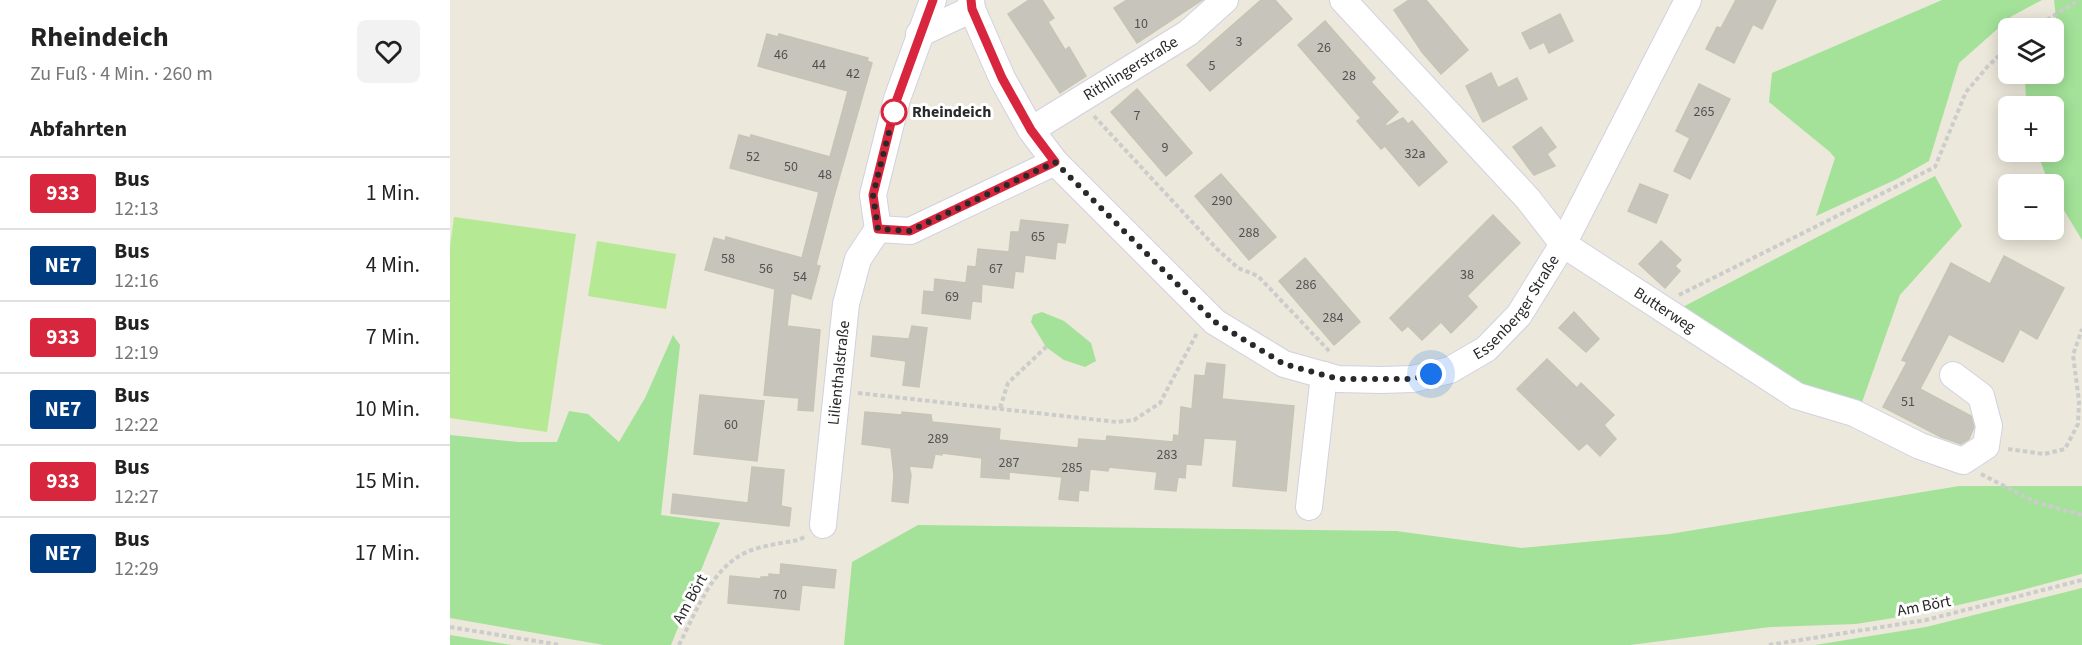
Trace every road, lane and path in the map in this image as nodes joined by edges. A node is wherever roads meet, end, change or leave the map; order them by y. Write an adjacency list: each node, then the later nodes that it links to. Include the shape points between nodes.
1 (933, 0): 8 (street)
2 (1225, 0): 10 (street, Rithlingerstraße, via 1188,33)
3 (1343, 0): 14 (street, Butterweg, via 1528,199)
4 (1688, 0): 14 (street, Essenberger Straße)
5 (2079, 0): 7 (path)
6 (972, 5): 8 (street); 11 (street, via 1002,78)
7 (2050, 18)
8 (919, 34): 13 (street, via 897,99 873,195)
9 (1998, 57): 15 (path, via 1966,92 1935,167 1670,300)
10 (1079, 100): 11 (street, Rithlingerstraße); 21 (path, via 1217,249 1238,268 1258,276)
11 (1031, 130): 12 (street)
12 (1055, 162): 13 (street, via 910,231); 16 (street, Essenberger Straße)
13 (878, 229): 22 (street, Lilienthalstraße, via 858,259 846,304)
14 (1563, 244): 15 (street, Butterweg); 21 (street, Essenberger Straße, via 1519,315 1486,349 1450,369 1413,379)
15 (1664, 309): 25 (street, Butterweg, via 1797,396 1854,413 1920,446)
16 (1207, 314): 19 (street, Essenberger Straße, via 1284,364); 23 (path, via 1160,403 1134,420 1117,422)
17 (2082, 329): 24 (path, via 2073,355 2078,423 2064,449 2044,454)
18 (1046, 347): 23 (path, via 1008,383)
19 (1324, 375): 21 (street, Essenberger Straße); 26 (street)
20 (1953, 375): 24 (street, via 1981,396 1989,426)
21 (1355, 379)
22 (836, 391): 23 (path); 28 (street, Lilienthalstraße)
23 (1000, 408)
24 (1986, 446): 25 (street)
25 (1963, 461): 27 (path, via 1983,476 2035,502)
26 (1309, 507)
27 (2082, 515)
28 (823, 525): 32 (path, Am Bört, via 799,540 749,551 732,561 714,580)
29 (2082, 580): 33 (path, Am Bört, via 1926,620)
30 (450, 627): 31 (path)
31 (560, 645)
32 (679, 645)
33 (1769, 645)

